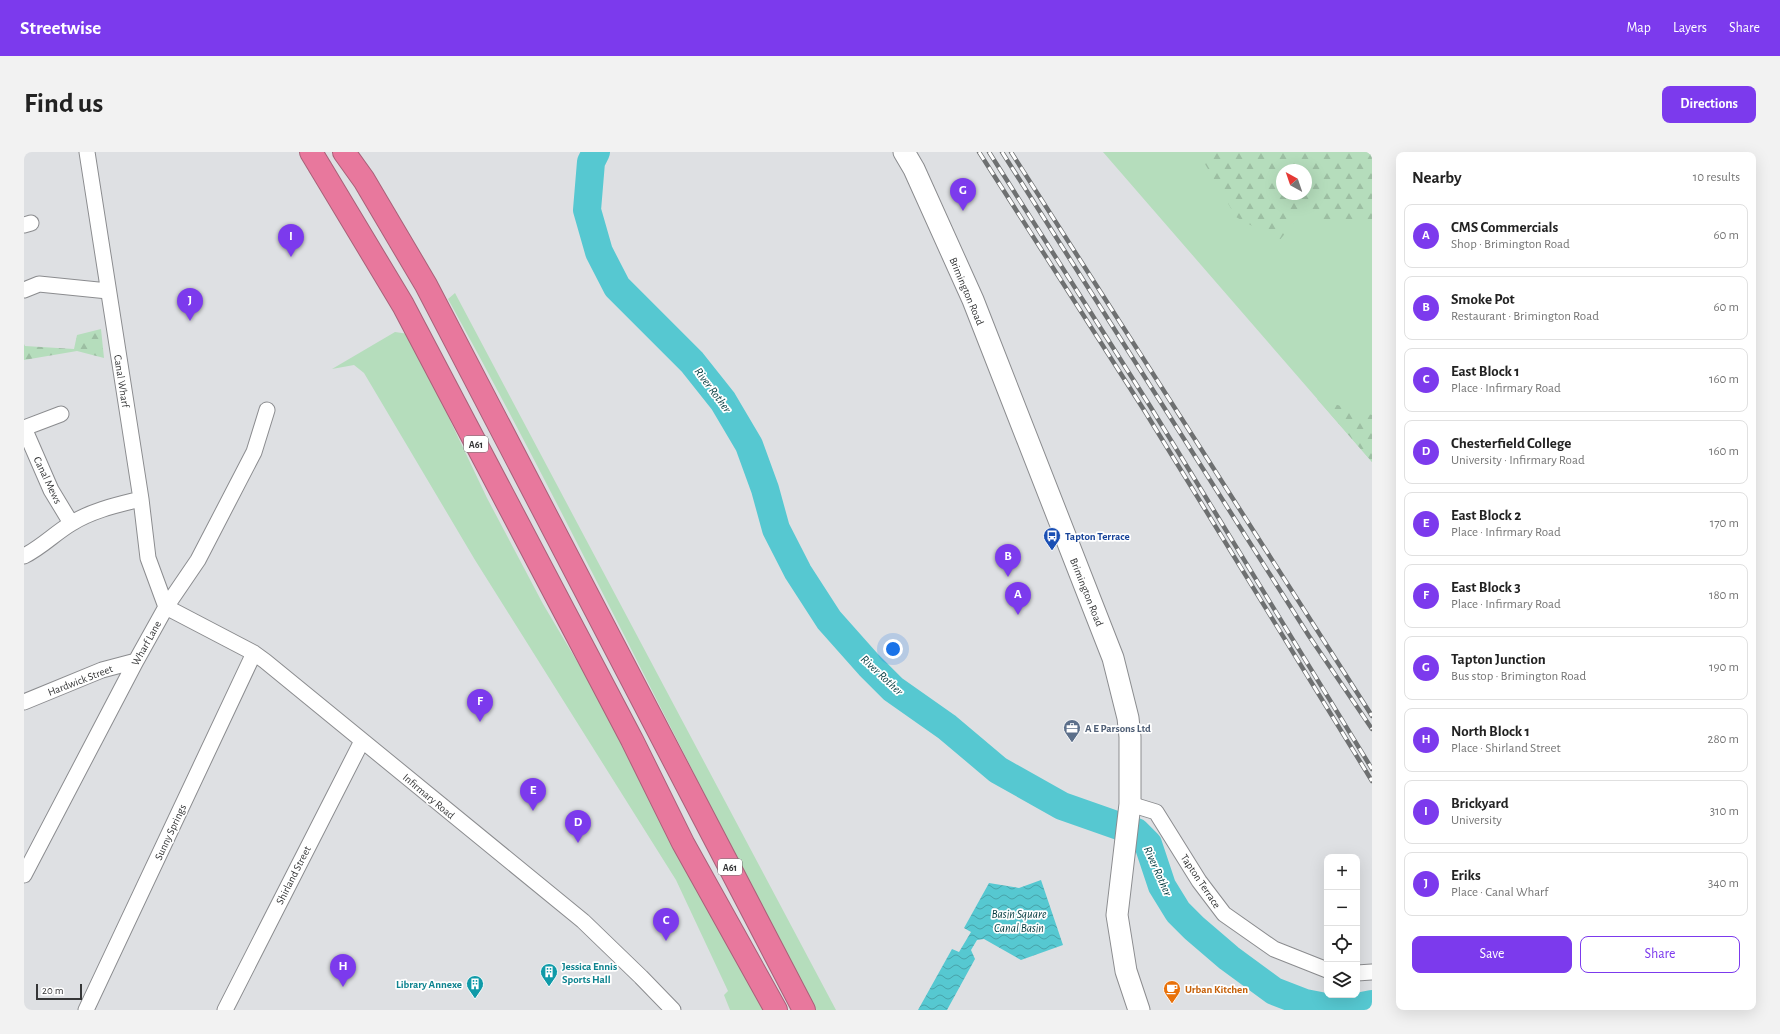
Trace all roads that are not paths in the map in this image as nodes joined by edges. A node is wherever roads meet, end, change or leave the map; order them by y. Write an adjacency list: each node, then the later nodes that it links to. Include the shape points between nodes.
1 (87, 152): 6 (street, Canal Wharf)
2 (312, 152): 25 (highway, A61, via 402,305 684,843)
3 (344, 152): 26 (highway, A61, via 364,180 426,285)
4 (904, 152): 17 (main road, Brimington Road, via 972,300 1113,658 1128,718)
5 (24, 290): 6 (street, via 39,284)
6 (108, 290): 9 (street, Canal Wharf)
7 (267, 410): 12 (street, Wharf Lane, via 254,452 198,560)
8 (61, 414): 10 (street, Canal Mews, via 24,428 51,490)
9 (141, 499): 10 (street, via 102,508); 12 (street, Canal Wharf, via 148,558)
10 (71, 523): 11 (street, via 40,548)
11 (24, 556)
12 (166, 607): 13 (street, Infirmary Road); 14 (street, Wharf Lane)
13 (254, 653): 16 (street, Infirmary Road); 22 (street, Sunny Springs)
14 (136, 661): 15 (street, Hardwick Street, via 102,670); 18 (street, Wharf Lane)
15 (24, 702)
16 (362, 741): 23 (street, Shirland Street); 24 (street, Infirmary Road, via 583,921)
17 (1130, 804): 19 (street, Tapton Terrace, via 1156,812 1199,881 1224,914 1274,949); 27 (main road, Brimington Road, via 1117,915 1126,971)
18 (24, 876)
19 (1324, 969)
20 (1372, 972): 21 (street)
21 (1360, 973)
22 (86, 1010)
23 (225, 1010)
24 (673, 1010)
25 (776, 1010)
26 (804, 1010)
27 (1139, 1010)

